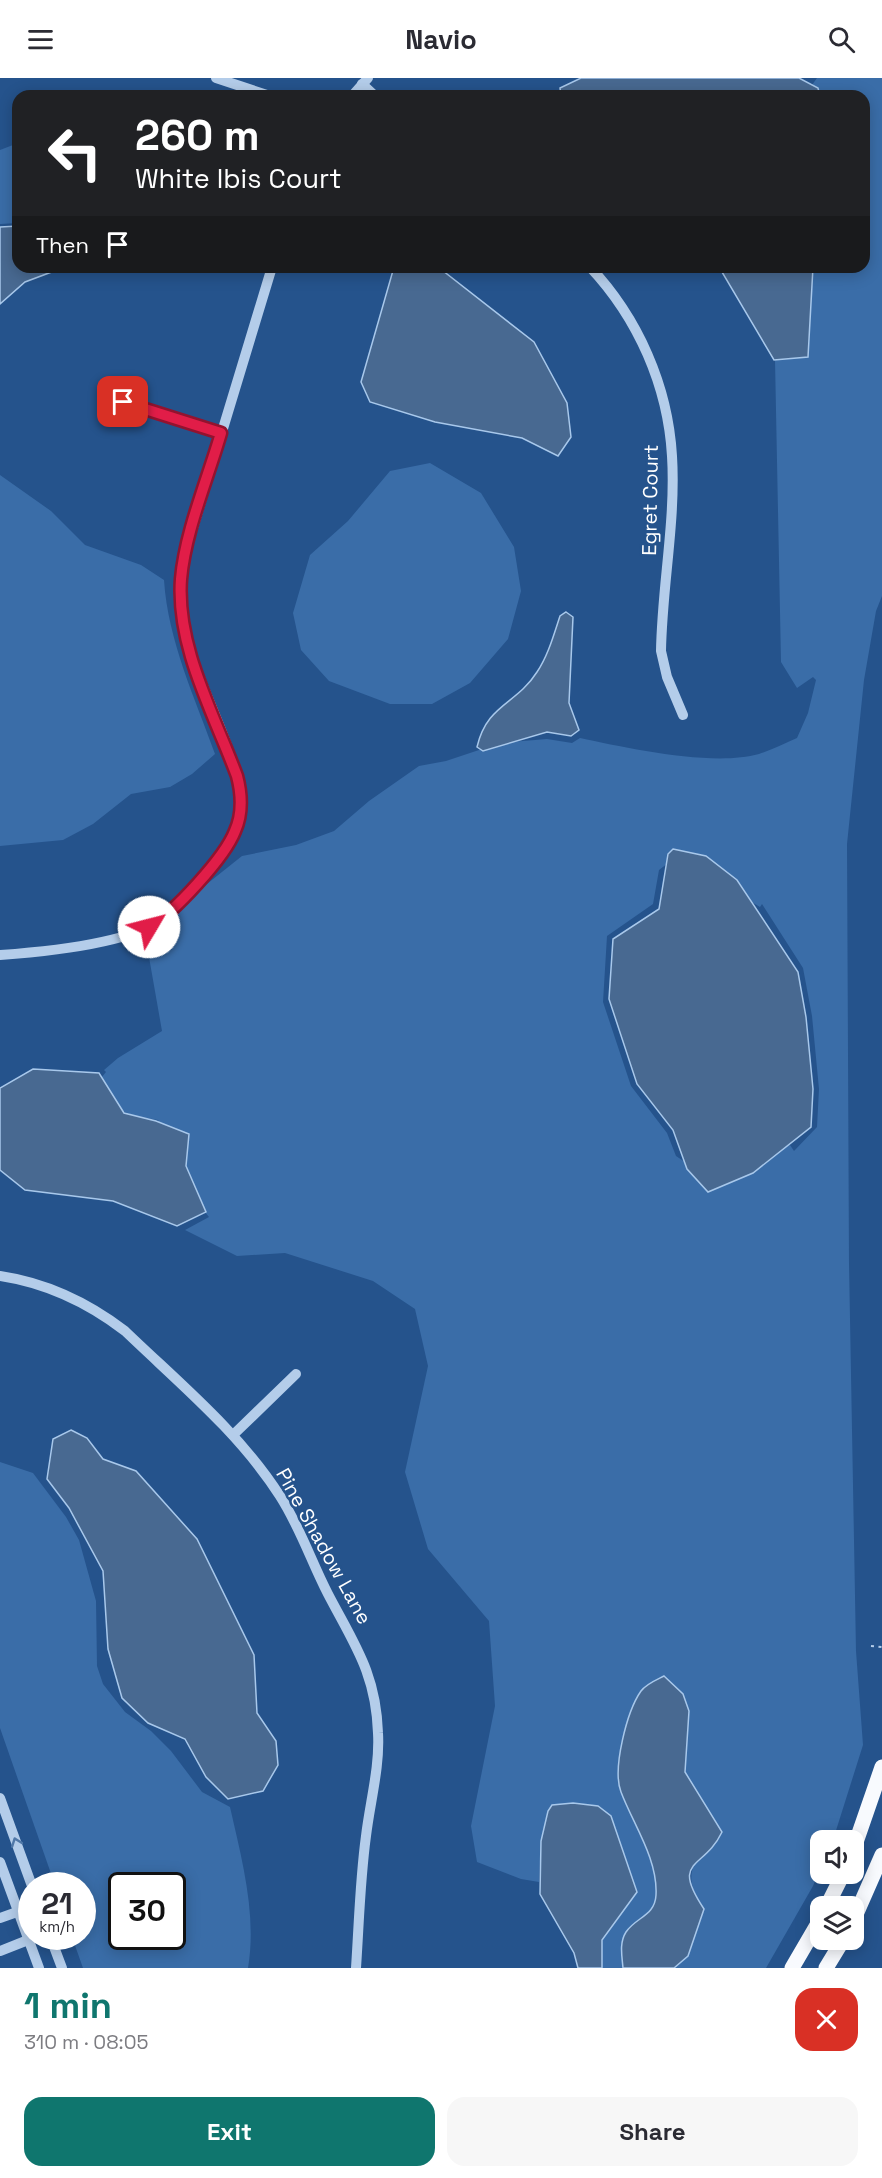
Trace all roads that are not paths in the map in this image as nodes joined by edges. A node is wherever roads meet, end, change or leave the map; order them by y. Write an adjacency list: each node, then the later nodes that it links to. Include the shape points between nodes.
1 (216, 78): 2 (street)
2 (252, 90)
3 (270, 273): 6 (street)
4 (594, 273): 7 (street, Egret Court, via 644,343 668,424 672,474 661,651)
5 (104, 396): 6 (street)
6 (221, 433): 8 (street, via 188,544 181,595 188,647 240,788 241,809 235,832 189,892 149,927 87,944)
7 (683, 715)
8 (0, 955)
9 (0, 1276): 11 (street, Pine Shadow Lane, via 47,1287 105,1316)
10 (296, 1374): 11 (street)
11 (233, 1435): 29 (street, Pine Shadow Lane, via 269,1478 291,1513 327,1591 358,1645 371,1682 378,1752 365,1838)
12 (882, 1767): 14 (main road)
13 (0, 1798): 17 (street, one-way to 13)
14 (860, 1830)
15 (882, 1855): 18 (main road)
16 (0, 1862): 19 (street)
17 (27, 1872)
18 (864, 1896)
19 (17, 1912): 20 (street)
20 (0, 1918)
21 (810, 1937): 30 (main road)
22 (18, 1943): 26 (street)
23 (34, 1950): 27 (street)
24 (55, 1950): 28 (street)
25 (837, 1950): 31 (main road)
26 (0, 1951)
27 (39, 1968)
28 (62, 1968)
29 (356, 1968)
30 (792, 1968)
31 (826, 1968)

